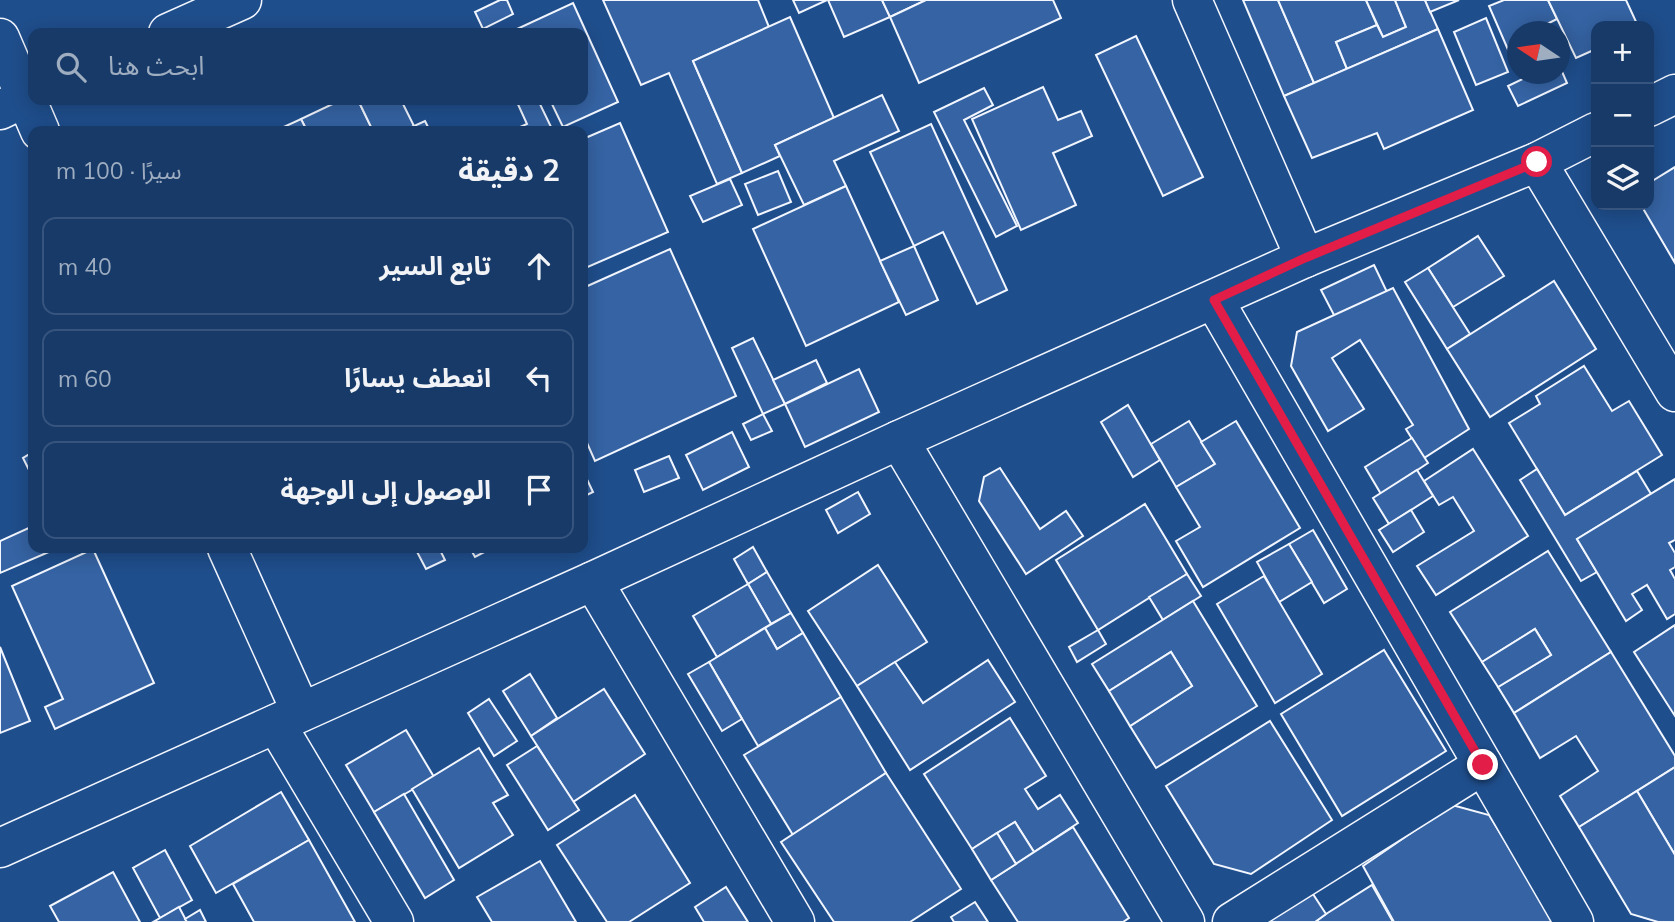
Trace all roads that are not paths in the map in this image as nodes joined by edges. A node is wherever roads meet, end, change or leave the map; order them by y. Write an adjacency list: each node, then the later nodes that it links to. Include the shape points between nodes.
1 (242, 0): 3 (street)
2 (1192, 0): 10 (street)
3 (179, 28)
4 (0, 38): 7 (street)
5 (1675, 94): 6 (street)
6 (1654, 104)
7 (24, 108)
8 (1591, 135): 9 (street)
9 (1537, 162): 10 (street); 12 (street)
10 (1305, 258): 11 (street)
11 (1214, 300): 13 (street); 17 (street)
12 (1675, 392)
13 (899, 440): 15 (street); 21 (street)
14 (229, 553): 16 (street)
15 (593, 581): 16 (street); 20 (street)
16 (288, 718): 18 (street); 19 (street)
17 (1483, 765): 22 (street); 23 (street)
18 (0, 848)
19 (394, 922)
20 (795, 922)
21 (1185, 922)
22 (1232, 922)
23 (1574, 922)

